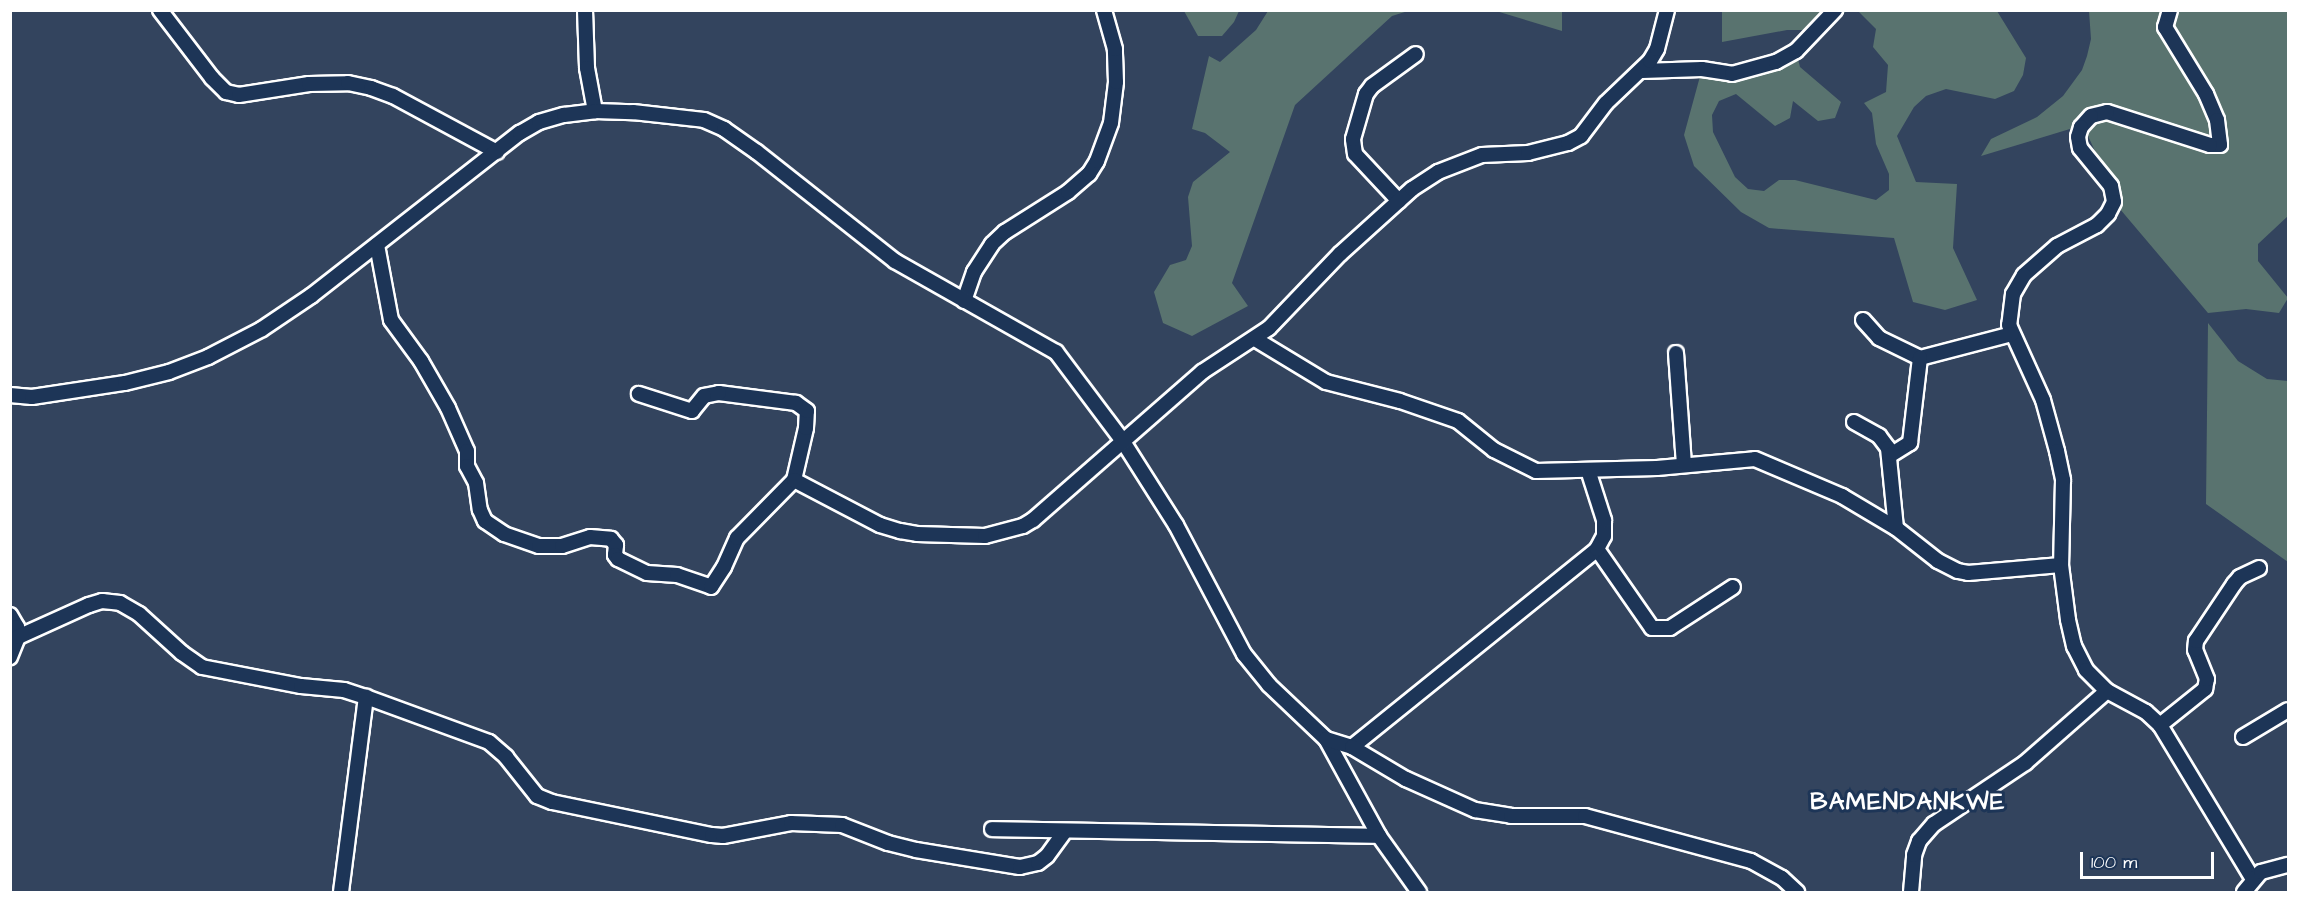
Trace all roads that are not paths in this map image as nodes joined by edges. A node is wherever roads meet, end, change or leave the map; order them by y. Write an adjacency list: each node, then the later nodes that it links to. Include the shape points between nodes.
1 (160, 10): 10 (street, via 226,92 239,95 309,84 348,83 371,88)
2 (585, 10): 9 (street, via 587,68)
3 (1104, 10): 13 (street, via 1114,49 1116,81 1111,123 1097,161 1089,174 1068,192 992,244 974,272)
4 (1668, 10): 8 (street, via 1657,49)
5 (1835, 10): 8 (street, via 1796,51 1776,62 1732,74 1702,69)
6 (2170, 10): 15 (street, via 2165,27 2206,94 2217,120 2220,145 2107,112 2091,116 2081,127 2080,148 2111,186 2114,202 2097,225 2057,246 2024,275 2010,307)
7 (1416, 54): 11 (street, via 1366,94 1353,140 1355,154)
8 (1642, 71): 11 (street, via 1606,103 1576,140 1528,153 1482,155 1438,172)
9 (595, 111): 10 (street, via 539,122); 13 (street, via 688,117 723,129 895,261)
10 (496, 152): 12 (street)
11 (1399, 201): 16 (street)
12 (378, 245): 20 (street, via 262,329 208,357 125,383 32,397); 26 (street, via 391,320 448,408 467,451 467,466 476,483 485,521 504,534 539,546 562,546 590,537 611,539 618,559 648,573 676,575 708,587 715,585 737,538)
13 (964, 301): 22 (street, via 1056,352)
14 (1863, 320): 18 (street, via 1879,338)
15 (2012, 334): 18 (street); 29 (street, via 2043,400 2059,461 2063,480)
16 (1255, 339): 22 (street, via 1202,372); 25 (street, via 1326,382 1458,421 1494,450 1527,469)
17 (1677, 353): 24 (street)
18 (1920, 358): 23 (street, via 1910,442)
19 (639, 394): 26 (street, via 692,411 704,396 719,393 802,406 807,411 806,428)
20 (10, 395)
21 (1854, 422): 23 (street, via 1884,440)
22 (1122, 440): 26 (street, via 1033,520 1006,533 985,536 917,534 880,525); 40 (street, via 1176,525 1244,654 1269,685)
23 (1889, 456): 27 (street)
24 (1684, 465): 25 (street); 27 (street, via 1755,459 1842,496)
25 (1588, 470): 28 (street, via 1604,520 1604,537)
26 (794, 480)
27 (1896, 528): 29 (street, via 1938,561 1958,571)
28 (1598, 549): 31 (street, via 1652,628 1670,628); 41 (street)
29 (2061, 566): 35 (street, via 2074,646 2086,670)
30 (2259, 568): 38 (street, via 2240,577 2196,641 2205,689)
31 (1733, 588)
32 (10, 615): 33 (street)
33 (18, 637): 34 (street); 36 (street, via 89,605 102,601 120,603 202,666)
34 (10, 657)
35 (2107, 691): 38 (street, via 2146,712); 50 (street, via 2025,764 1934,824 1919,841 1914,855)
36 (366, 697): 43 (street, via 489,742 537,796 552,802 712,835 790,823 842,825 888,843 1020,867 1038,863 1047,856); 47 (street)
37 (2289, 710): 39 (street)
38 (2160, 725): 46 (street)
39 (2243, 736)
40 (1326, 739): 41 (street); 44 (street)
41 (1352, 747): 49 (street, via 1407,779 1474,810 1510,816 1585,816 1751,861 1782,878)
42 (992, 829): 43 (street)
43 (1065, 831): 44 (street)
44 (1379, 836): 48 (street)
45 (2289, 865): 46 (street)
46 (2253, 879): 51 (street)
47 (341, 892)
48 (1419, 892)
49 (1797, 892)
50 (1911, 892)
51 (2244, 892)

